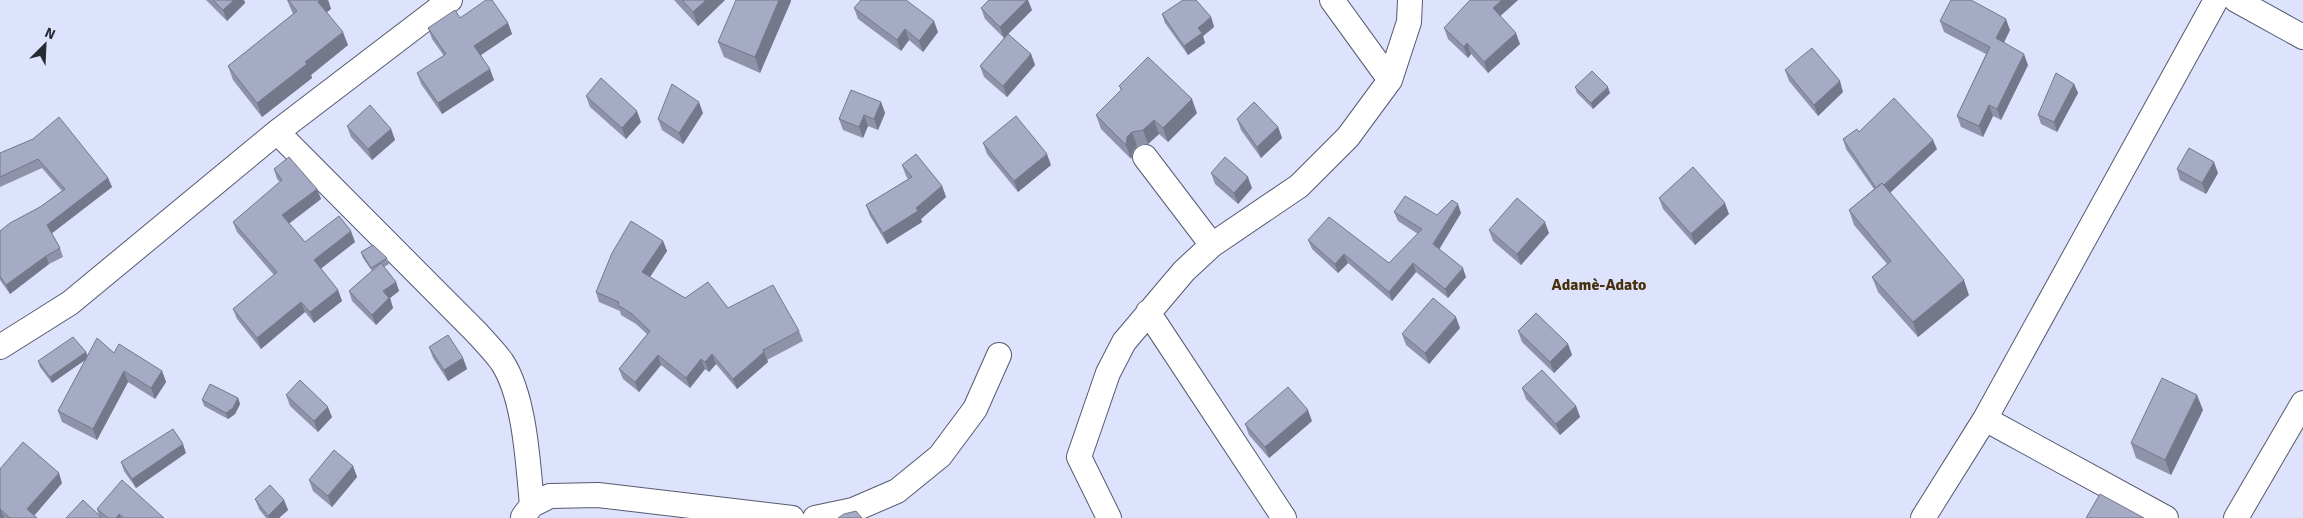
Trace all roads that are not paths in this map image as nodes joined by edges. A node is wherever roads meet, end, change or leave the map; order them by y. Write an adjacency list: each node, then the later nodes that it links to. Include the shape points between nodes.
1 (450, 0): 8 (street)
2 (1332, 0): 7 (street)
3 (1410, 0): 7 (street, via 1409,22)
4 (2216, 0): 15 (street)
5 (2236, 0): 6 (street)
6 (2303, 37)
7 (1390, 80): 10 (street, via 1348,137 1298,186)
8 (277, 132): 12 (street, via 70,303); 16 (street, via 503,363 517,399 525,440)
9 (1145, 157): 10 (street)
10 (1212, 245): 11 (street)
11 (1148, 312): 19 (street, via 1124,342 1108,374 1079,457); 20 (street)
12 (0, 346)
13 (999, 355): 18 (street, via 974,408 940,456 897,491 853,510)
14 (2303, 403): 23 (street)
15 (1985, 419): 21 (street); 22 (street)
16 (527, 512): 17 (street, via 550,496 598,495)
17 (792, 518)
18 (815, 518)
19 (1110, 518)
20 (1284, 518)
21 (1923, 518)
22 (2166, 518)
23 (2236, 518)

